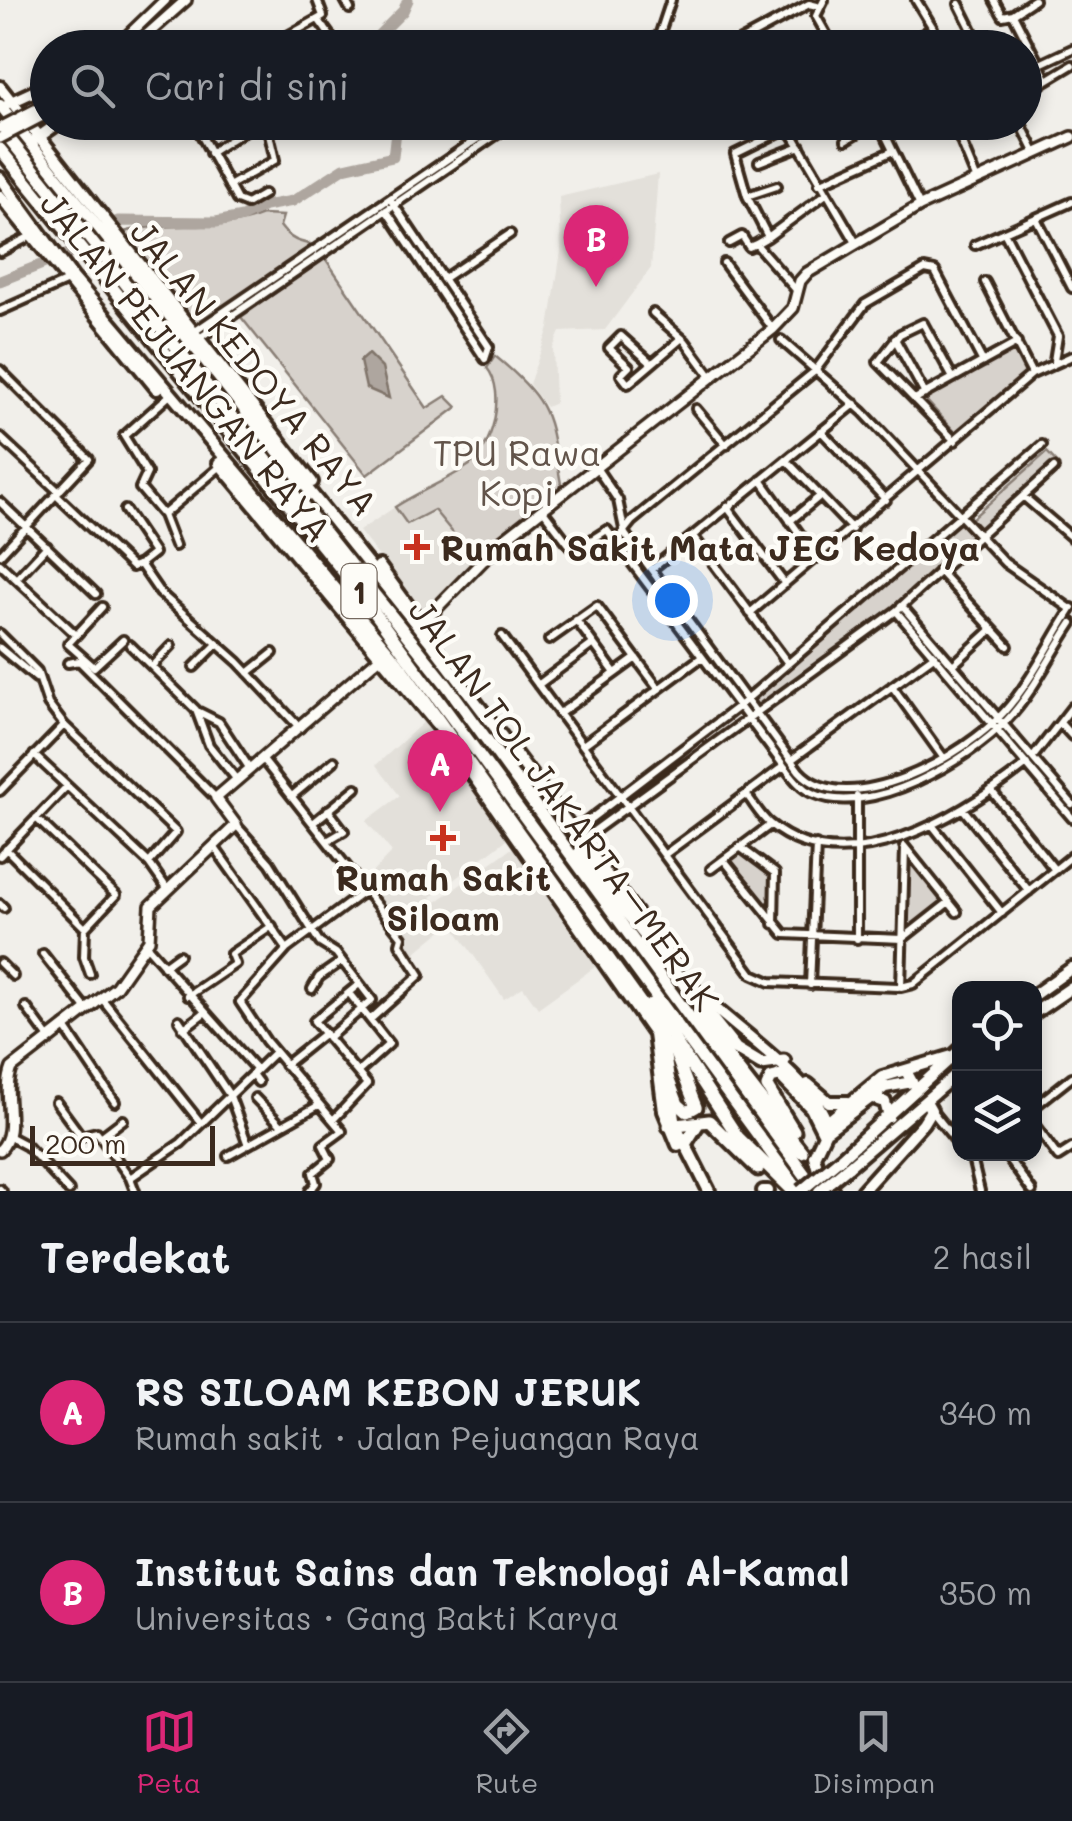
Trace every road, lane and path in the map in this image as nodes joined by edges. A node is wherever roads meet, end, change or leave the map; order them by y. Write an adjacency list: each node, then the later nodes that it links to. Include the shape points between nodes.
1 (186, 0): 15 (street)
2 (317, 0): 13 (street, via 324,14)
3 (345, 0): 11 (street)
4 (671, 0): 18 (street)
5 (916, 0): 21 (street)
6 (994, 0): 12 (street, via 1003,16)
7 (1034, 0): 12 (street)
8 (814, 2): 19 (street); 20 (street)
9 (159, 3): 14 (street)
10 (959, 4): 22 (street)
11 (350, 9)
12 (1013, 14): 23 (street)
13 (318, 19): 16 (street); 17 (street)
14 (133, 30)
15 (154, 30)
16 (298, 30)
17 (326, 30)
18 (661, 30)
19 (761, 30)
20 (824, 30)
21 (930, 30)
22 (972, 30)
23 (1022, 30)
24 (1072, 49): 25 (street)
25 (1042, 63)
26 (1072, 66): 28 (street)
27 (1042, 69): 28 (street)
28 (1047, 80): 29 (street)
29 (1042, 83)
30 (0, 87): 32 (main road, JALAN KEDOYA RAYA)
31 (30, 93): 32 (main road)
32 (12, 101): 33 (main road); 36 (main road, JALAN KEDOYA RAYA)
33 (3, 109): 41 (main road, JALAN KEDOYA RAYA)
34 (30, 112): 37 (street, bridge)
35 (30, 122): 38 (street, bridge)
36 (30, 125)
37 (0, 128): 73 (highway, JALAN TOL JAKARTA–MERAK / 1)
38 (0, 138)
39 (1072, 138): 57 (street)
40 (30, 139): 41 (main road)
41 (26, 140): 71 (main road, JALAN KEDOYA RAYA)
42 (41, 140): 71 (main road, JALAN KEDOYA RAYA)
43 (203, 140): 56 (street)
44 (230, 140): 56 (street)
45 (270, 140): 62 (street, via 275,160)
46 (477, 140): 69 (street)
47 (488, 140): 69 (street)
48 (767, 140): 67 (street, via 735,154)
49 (795, 140): 53 (street)
50 (887, 140): 55 (street)
51 (960, 140): 60 (street)
52 (1029, 140): 57 (street)
53 (800, 146): 58 (street); 61 (street)
54 (0, 149): 73 (highway, JALAN TOL JAKARTA–MERAK / 1)
55 (893, 150): 61 (street); 70 (street)
56 (210, 153): 62 (street)
57 (1036, 154): 60 (street)
58 (759, 162)
59 (0, 178): 75 (main road, JALAN PEJUANGAN RAYA)
60 (977, 180): 70 (street)
61 (819, 184): 65 (street)
62 (229, 186): 64 (street, via 242,204)
63 (777, 186): 67 (street)
64 (264, 194)
65 (827, 194): 77 (street); 78 (street)
66 (0, 196): 75 (main road, JALAN PEJUANGAN RAYA)
67 (746, 196): 77 (street)
68 (1072, 202): 72 (street)
69 (388, 205): 85 (street); 85 (street, via 485,359 488,347); 93 (street)
70 (920, 206): 78 (street)
71 (91, 214): 93 (main road, JALAN KEDOYA RAYA)
72 (1036, 218): 74 (street); 88 (street)
73 (68, 224): 83 (highway, JALAN TOL JAKARTA–MERAK / 1)
74 (1004, 232): 81 (street); 101 (street, via 1058,336)
75 (36, 234): 82 (street); 86 (main road, JALAN PEJUANGAN RAYA)
76 (510, 234): 85 (street)
77 (768, 237): 80 (street)
78 (855, 241): 89 (street, via 808,272)
79 (729, 243): 80 (street, via 742,236 749,247)
80 (756, 244): 89 (street)
81 (975, 245)
82 (0, 252)
83 (98, 261): 223 (highway, JALAN TOL JAKARTA–MERAK / 1, via 363,577); 253 (highway, JALAN TOL JAKARTA–MERAK / 1, via 358,590)
84 (724, 263): 92 (street)
85 (443, 278)
86 (69, 280): 90 (street); 108 (main road, JALAN PEJUANGAN RAYA)
87 (985, 282): 97 (street)
88 (1072, 288)
89 (797, 292): 92 (street, via 793,308)
90 (0, 311)
91 (653, 313): 94 (street)
92 (773, 329): 105 (street)
93 (192, 338): 157 (main road, JALAN KEDOYA RAYA); 163 (main road, JALAN KEDOYA RAYA)
94 (681, 339): 99 (street); 105 (street)
95 (895, 339): 106 (street, via 923,322); 107 (street); 109 (street, via 878,362)
96 (781, 340): 103 (street)
97 (1016, 343): 100 (street); 104 (street)
98 (1072, 356): 101 (street)
99 (650, 362): 99 (street, via 621,336 609,348 628,367 621,374 628,384)
100 (983, 362): 103 (street, via 931,268 865,304); 106 (street)
101 (1054, 362): 104 (street)
102 (0, 370): 123 (street, via 88,456)
103 (815, 371): 110 (street); 115 (street)
104 (1032, 374): 114 (street)
105 (712, 378): 120 (street)
106 (952, 378): 107 (street)
107 (925, 394): 109 (street)
108 (168, 397): 118 (main road, JALAN PEJUANGAN RAYA); 131 (street, via 124,436 148,473 140,488)
109 (915, 399): 114 (street)
110 (855, 404): 112 (street); 121 (street)
111 (696, 409): 115 (street)
112 (821, 432): 117 (street); 126 (street)
113 (0, 437): 123 (street)
114 (955, 440): 121 (street)
115 (726, 445): 136 (street, via 632,521)
116 (1042, 445): 132 (street)
117 (786, 460): 122 (street); 124 (street)
118 (224, 464): 131 (street); 171 (main road, JALAN PEJUANGAN RAYA)
119 (1054, 468): 125 (street)
120 (597, 469): 130 (street); 136 (street, via 618,500)
121 (921, 470): 126 (street); 132 (street)
122 (760, 480): 128 (street); 133 (street)
123 (58, 493): 134 (street); 146 (street, via 132,567)
124 (820, 496): 133 (street); 135 (street)
125 (1022, 496): 138 (street); 139 (street)
126 (886, 500): 135 (street)
127 (0, 502): 134 (street)
128 (728, 507): 137 (street); 150 (street)
129 (125, 510): 146 (street, via 154,553)
130 (542, 510): 140 (street, via 574,551 605,530); 157 (street)
131 (163, 514): 142 (street)
132 (961, 515): 138 (street); 175 (street)
133 (790, 521): 144 (street)
134 (27, 526): 141 (street); 143 (street)
135 (852, 528): 144 (street)
136 (625, 534): 140 (street); 147 (street)
137 (692, 536): 147 (street); 155 (street)
138 (979, 536): 148 (street); 154 (street, via 1011,568)
139 (1072, 538)
140 (616, 540): 173 (street)
141 (47, 546): 149 (street); 151 (street)
142 (175, 546)
143 (0, 555)
144 (817, 558): 150 (street)
145 (0, 564): 149 (street)
146 (140, 564): 165 (street, via 160,593)
147 (652, 569): 186 (street)
148 (939, 571): 153 (street); 159 (street)
149 (16, 579): 161 (street)
150 (785, 584): 155 (street)
151 (96, 594)
152 (102, 607): 161 (street)
153 (899, 608): 172 (street); 177 (street); 190 (street)
154 (1072, 609): 193 (street)
155 (750, 613): 175 (street)
156 (576, 620): 164 (street); 166 (street); 174 (street, via 597,606)
157 (421, 622): 163 (main road, JALAN KEDOYA RAYA)
158 (1072, 623): 193 (street)
159 (992, 629): 168 (street); 177 (street)
160 (0, 634): 182 (street, via 33,665)
161 (75, 634): 178 (street, via 68,644 92,667 126,643)
162 (502, 636): 183 (street)
163 (428, 639): 229 (main road, JALAN KEDOYA RAYA)
164 (549, 640)
165 (217, 644): 179 (street); 180 (street)
166 (593, 644): 181 (street); 183 (street)
167 (171, 646): 178 (street)
168 (1008, 646)
169 (0, 648): 182 (street)
170 (274, 653): 180 (street)
171 (385, 653): 196 (street); 299 (main road, JALAN PEJUANGAN RAYA, via 444,722 652,1018); 317 (main road, JALAN PEJUANGAN RAYA, via 654,1034)
172 (934, 655): 184 (street); 193 (street)
173 (702, 657): 185 (street); 187 (street)
174 (636, 658): 181 (street); 185 (street)
175 (787, 662): 186 (street)
176 (68, 663): 217 (street, via 79,661)
177 (953, 664): 193 (street)
178 (152, 666): 189 (street)
179 (194, 667)
180 (248, 673): 196 (street)
181 (615, 673): 191 (street)
182 (38, 679): 195 (street)
183 (538, 684): 191 (street)
184 (892, 686): 200 (street); 202 (street)
185 (659, 689): 198 (street)
186 (747, 699): 187 (street); 190 (street)
187 (740, 706): 192 (street); 216 (street)
188 (1072, 707): 194 (street)
189 (196, 710): 206 (street, via 219,722); 207 (street, via 211,748)
190 (756, 711): 192 (street); 202 (street)
191 (560, 714): 198 (street)
192 (748, 718): 205 (street); 219 (street)
193 (998, 723): 200 (street); 203 (street); 212 (street, via 927,777)
194 (1062, 724): 197 (street); 203 (street)
195 (64, 725): 199 (street); 240 (street, via 176,832)
196 (300, 728): 201 (street)
197 (1072, 736)
198 (583, 745): 216 (street)
199 (34, 755): 208 (street); 210 (street)
200 (943, 757): 212 (street)
201 (262, 760): 206 (street); 215 (street)
202 (791, 760): 212 (street, via 818,786)
203 (1030, 760): 211 (street); 214 (street)
204 (334, 761): 215 (street)
205 (784, 766): 212 (street, via 814,794); 213 (street)
206 (250, 769): 207 (street)
207 (237, 780): 217 (street)
208 (67, 786): 222 (street); 240 (street)
209 (356, 788): 221 (street)
210 (0, 790)
211 (991, 790): 220 (street); 242 (street)
212 (859, 792): 233 (street)
213 (746, 794): 226 (street); 237 (street)
214 (1058, 795): 218 (street); 224 (street)
215 (292, 796): 225 (street)
216 (620, 796): 219 (street); 229 (street)
217 (216, 798): 227 (street)
218 (1072, 804)
219 (627, 806): 229 (street); 237 (street)
220 (963, 809): 228 (street); 245 (street)
221 (328, 810): 225 (street); 230 (street, via 344,831)
222 (36, 818): 236 (street); 252 (street, via 118,898)
223 (544, 818): 257 (highway, JALAN TOL JAKARTA–MERAK / 1); 293 (highway, via 736,1049 752,1062)
224 (1072, 818)
225 (313, 822): 230 (street)
226 (770, 825): 232 (street); 234 (street)
227 (236, 826): 235 (street); 251 (street)
228 (933, 826): 231 (street); 248 (street)
229 (579, 834): 293 (main road, JALAN KEDOYA RAYA, via 693,988)
230 (327, 841): 244 (street)
231 (904, 844): 233 (street); 246 (street); 256 (street)
232 (816, 845): 233 (street); 254 (street)
233 (858, 846): 255 (street)
234 (740, 847): 239 (street); 250 (street, via 775,874)
235 (214, 848): 243 (street); 249 (street)
236 (3, 853): 252 (street)
237 (664, 856): 269 (street, via 752,974)
238 (1072, 856): 242 (street)
239 (724, 860): 241 (street); 250 (street)
240 (149, 863): 243 (street)
241 (711, 869)
242 (1055, 870): 245 (street)
243 (168, 890): 258 (street, via 148,910)
244 (365, 891): 251 (street); 282 (street, via 402,937 420,977)
245 (1029, 891): 248 (street)
246 (949, 902): 247 (street); 256 (street)
247 (958, 912)
248 (1002, 913): 271 (street, via 914,984)
249 (272, 926): 259 (street); 275 (street, via 232,953 235,964)
250 (774, 926): 254 (street)
251 (313, 927): 259 (street); 262 (street, via 320,943)
252 (85, 928): 266 (street)
253 (607, 931): 284 (highway); 333 (highway, JALAN TOL JAKARTA–MERAK / 1)
254 (813, 938): 255 (street); 269 (street)
255 (857, 939): 256 (street)
256 (902, 940): 271 (street)
257 (632, 942): 327 (highway); 339 (highway, JALAN TOL JAKARTA–MERAK / 1)
258 (146, 945): 264 (street); 276 (street)
259 (287, 949): 289 (street, via 240,1002)
260 (43, 954): 280 (street)
261 (180, 955): 264 (street)
262 (342, 961): 268 (street); 272 (street)
263 (0, 963): 267 (street)
264 (164, 966): 275 (street)
265 (1070, 971): 273 (main road)
266 (90, 974)
267 (13, 976)
268 (358, 984): 274 (street); 279 (street, via 372,1000)
269 (810, 984): 271 (street)
270 (1072, 987): 278 (main road)
271 (900, 988)
272 (312, 989)
273 (1042, 989)
274 (350, 993): 279 (street); 287 (street, via 315,1019)
275 (188, 996): 281 (street)
276 (103, 1000): 280 (street); 315 (street)
277 (26, 1007): 288 (street)
278 (1042, 1008)
279 (363, 1009): 282 (street); 287 (street)
280 (88, 1010): 285 (street)
281 (204, 1012): 286 (street); 294 (street)
282 (371, 1019): 297 (street, via 388,1047)
283 (179, 1020): 286 (street)
284 (664, 1024): 299 (highway, via 696,1107 679,1107); 333 (highway, via 738,1137)
285 (64, 1026): 288 (street); 308 (street)
286 (183, 1029): 301 (street)
287 (326, 1036): 292 (street); 297 (street)
288 (48, 1037): 304 (street, via 12,1068)
289 (275, 1052): 292 (street); 294 (street)
290 (952, 1054): 295 (main road)
291 (952, 1057): 311 (main road)
292 (286, 1064): 309 (street)
293 (782, 1068): 305 (main road, JALAN KEDOYA RAYA, via 824,1100); 318 (main road, JALAN KEDOYA RAYA, via 819,1106); 327 (highway, via 768,1082 768,1094)
294 (254, 1071): 300 (street); 301 (street)
295 (906, 1071): 303 (main road, via 912,1082 889,1085); 305 (main road, via 878,1079)
296 (959, 1071): 310 (main road)
297 (358, 1072): 313 (street, via 367,1086)
298 (1072, 1077): 306 (street)
299 (668, 1078): 317 (main road, JALAN PEJUANGAN RAYA)
300 (258, 1082)
301 (230, 1096): 315 (street); 324 (street)
302 (255, 1098): 316 (street)
303 (870, 1098): 311 (main road, via 885,1102); 318 (main road)
304 (3, 1101): 322 (street)
305 (849, 1101): 318 (main road)
306 (1042, 1101)
307 (56, 1102): 320 (street, via 81,1136)
308 (115, 1102)
309 (319, 1105): 313 (street); 316 (street)
310 (928, 1106): 321 (street); 331 (main road); 334 (main road)
311 (890, 1118): 331 (main road)
312 (124, 1120): 320 (street)
313 (333, 1120): 336 (street, via 342,1132 323,1146 330,1159 313,1173)
314 (702, 1120): 317 (highway); 323 (highway); 333 (highway, via 715,1124 754,1167)
315 (200, 1123): 332 (street)
316 (281, 1126): 324 (street)
317 (672, 1126): 323 (main road, JALAN PEJUANGAN RAYA); 337 (main road, JALAN PEJUANGAN RAYA)
318 (825, 1129): 340 (main road, via 815,1162)
319 (1042, 1135): 325 (street, via 1058,1157)
320 (102, 1136): 332 (street)
321 (952, 1136)
322 (10, 1137): 326 (street); 335 (street)
323 (685, 1144): 338 (main road, JALAN PEJUANGAN RAYA)
324 (248, 1145): 328 (street)
325 (1072, 1148)
326 (0, 1150)
327 (802, 1152): 339 (highway)
328 (228, 1156)
329 (972, 1161): 341 (street)
330 (1010, 1161): 342 (street)
331 (844, 1162): 333 (main road, bridge); 339 (main road, bridge)
332 (130, 1187)
333 (794, 1189)
334 (866, 1189)
335 (69, 1191)
336 (310, 1191)
337 (701, 1191)
338 (709, 1191)
339 (818, 1191)
340 (833, 1191)
341 (980, 1191)
342 (1032, 1191)

